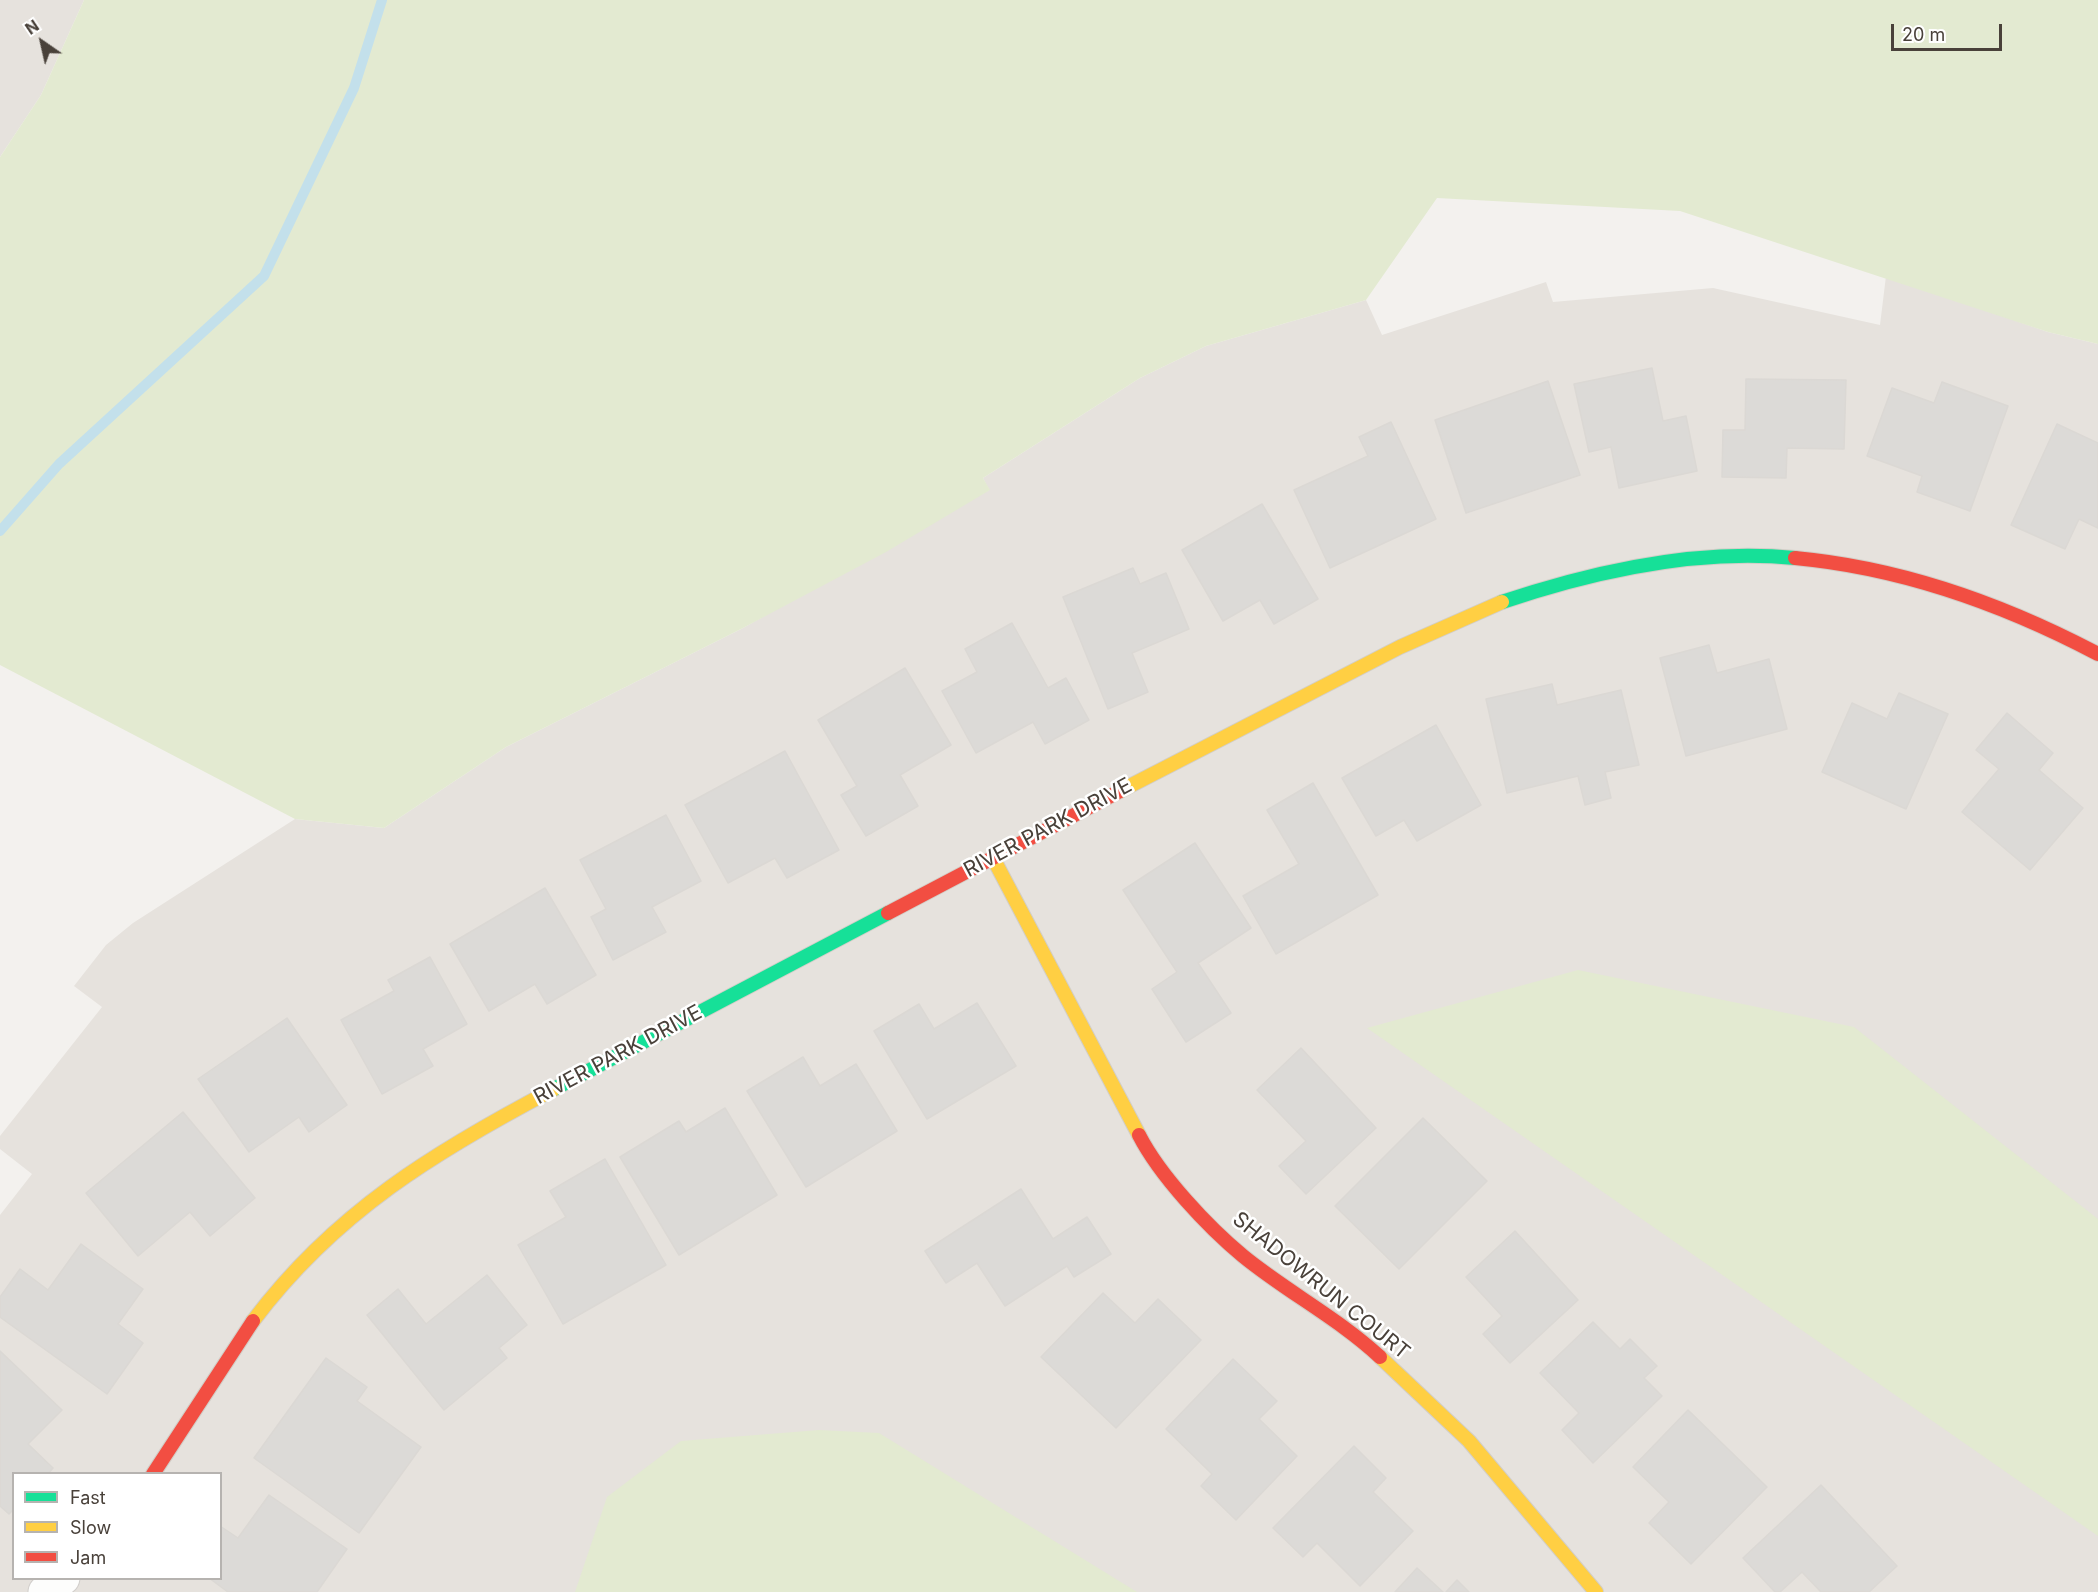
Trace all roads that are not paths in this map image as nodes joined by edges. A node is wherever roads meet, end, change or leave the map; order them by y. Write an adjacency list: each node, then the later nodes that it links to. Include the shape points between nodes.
1 (2098, 654): 2 (street, RIVER PARK DRIVE, via 2000,607 1926,582 1839,564 1788,557 1737,559 1589,576 1526,594 1434,630)
2 (993, 858): 3 (street, RIVER PARK DRIVE, via 489,1123 388,1186 316,1247 264,1303); 6 (street, SHADOWRUN COURT, via 1146,1149 1180,1193 1244,1256 1356,1335 1443,1416)
3 (154, 1472)
4 (60, 1580): 5 (street)
5 (45, 1592)
6 (1596, 1592)

